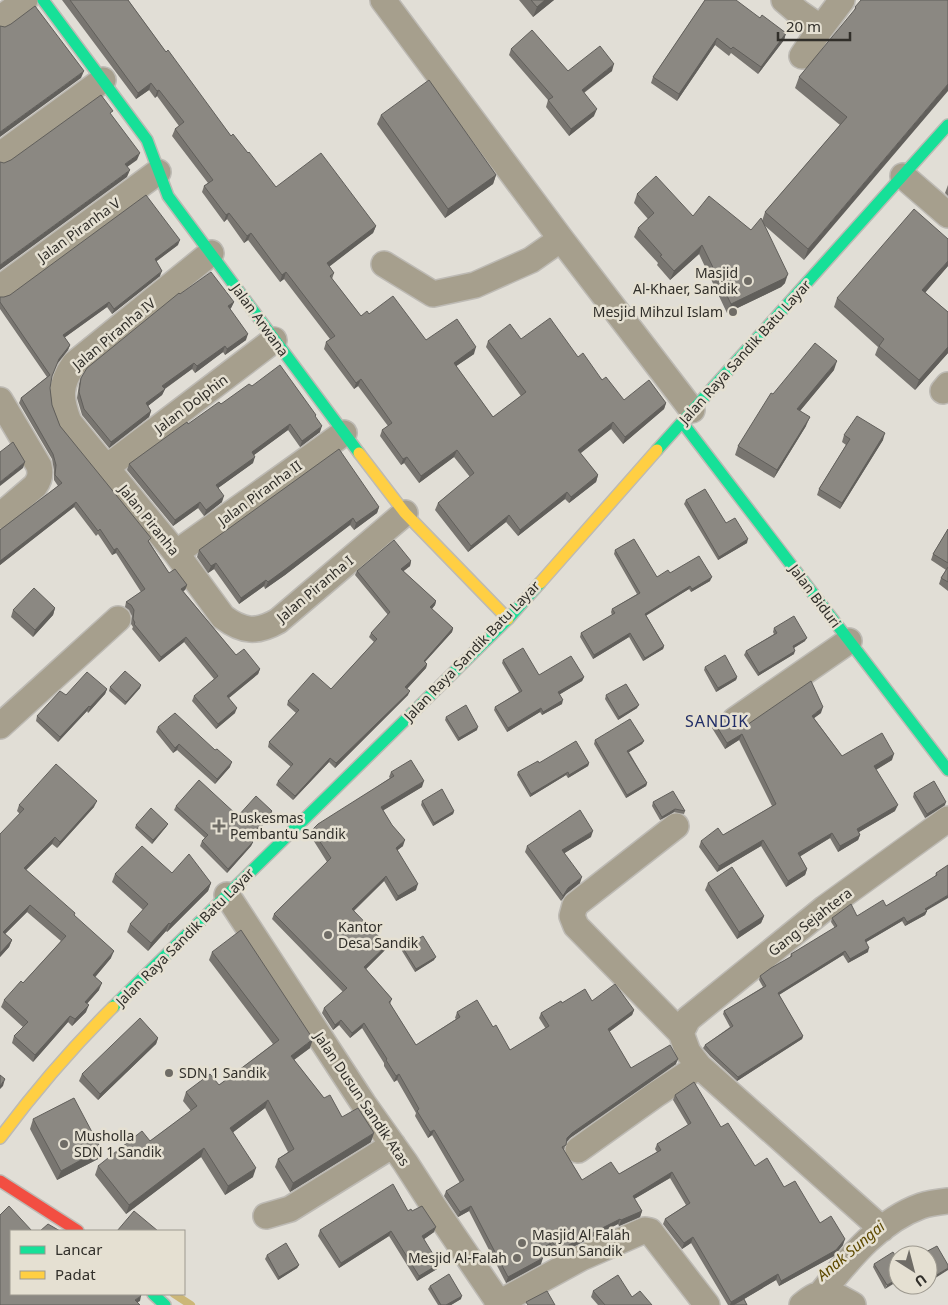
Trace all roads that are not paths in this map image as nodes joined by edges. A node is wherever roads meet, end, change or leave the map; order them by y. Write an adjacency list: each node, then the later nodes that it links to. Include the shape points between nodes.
1 (25, 0): 6 (street)
2 (44, 0): 9 (main road, Jalan Arwana)
3 (784, 0): 7 (street)
4 (842, 0): 7 (street)
5 (394, 4): 15 (street)
6 (0, 19)
7 (821, 28): 8 (street)
8 (802, 56)
9 (103, 80): 11 (street); 12 (main road, Jalan Arwana, via 147,140)
10 (948, 126): 13 (main road, Jalan Raya Sandik Batu Layar)
11 (0, 155)
12 (158, 172): 16 (main road, Jalan Arwana, via 168,196); 18 (street, Jalan Piranha V)
13 (903, 176): 14 (street); 21 (main road, Jalan Raya Sandik Batu Layar)
14 (948, 215)
15 (561, 238): 17 (street, via 531,260 475,285 433,294); 21 (street)
16 (211, 253): 19 (main road, Jalan Arwana); 22 (street, Jalan Piranha IV, via 74,364 62,388 63,407)
17 (384, 264)
18 (0, 288)
19 (274, 340): 23 (main road, Jalan Arwana); 24 (street, Jalan Dolphin)
20 (0, 400): 26 (street, via 40,472 35,486)
21 (687, 416): 30 (main road, Jalan Raya Sandik Batu Layar); 31 (main road, Jalan Biduri)
22 (78, 433): 24 (street, Jalan Piranha)
23 (344, 433): 25 (main road, Jalan Arwana); 27 (street, Jalan Piranha II)
24 (107, 467): 27 (street, Jalan Piranha)
25 (405, 513): 28 (street, Jalan Piranha I, via 266,628 253,630 234,625 223,617); 30 (main road, Jalan Arwana)
26 (0, 516)
27 (176, 552): 28 (street, Jalan Piranha)
28 (218, 608)
29 (118, 619): 33 (street)
30 (508, 619): 37 (main road, Jalan Raya Sandik Batu Layar)
31 (849, 641): 32 (street); 34 (main road, Jalan Biduri)
32 (735, 720)
33 (0, 726)
34 (948, 770)
35 (948, 819): 38 (street, Gang Sejahtera, via 825,908 688,1019)
36 (676, 826): 38 (street, via 575,905 572,916 576,926)
37 (227, 895): 40 (main road, Jalan Raya Sandik Batu Layar, via 86,1034); 41 (street, Jalan Dusun Sandik Atas)
38 (681, 1033): 39 (street, via 688,1052)
39 (699, 1066): 42 (street); 46 (street)
40 (0, 1138)
41 (393, 1145): 45 (street, via 290,1209); 50 (street, Jalan Dusun Sandik Atas)
42 (578, 1150)
43 (0, 1181): 47 (main road)
44 (948, 1202): 46 (street, via 922,1205)
45 (266, 1216)
46 (880, 1226): 49 (street)
47 (76, 1230)
48 (154, 1295): 51 (main road)
49 (812, 1298): 53 (street, via 834,1294)
50 (498, 1304): 52 (street, via 581,1258 645,1230 650,1231)
51 (165, 1305)
52 (707, 1305)
53 (853, 1305)

